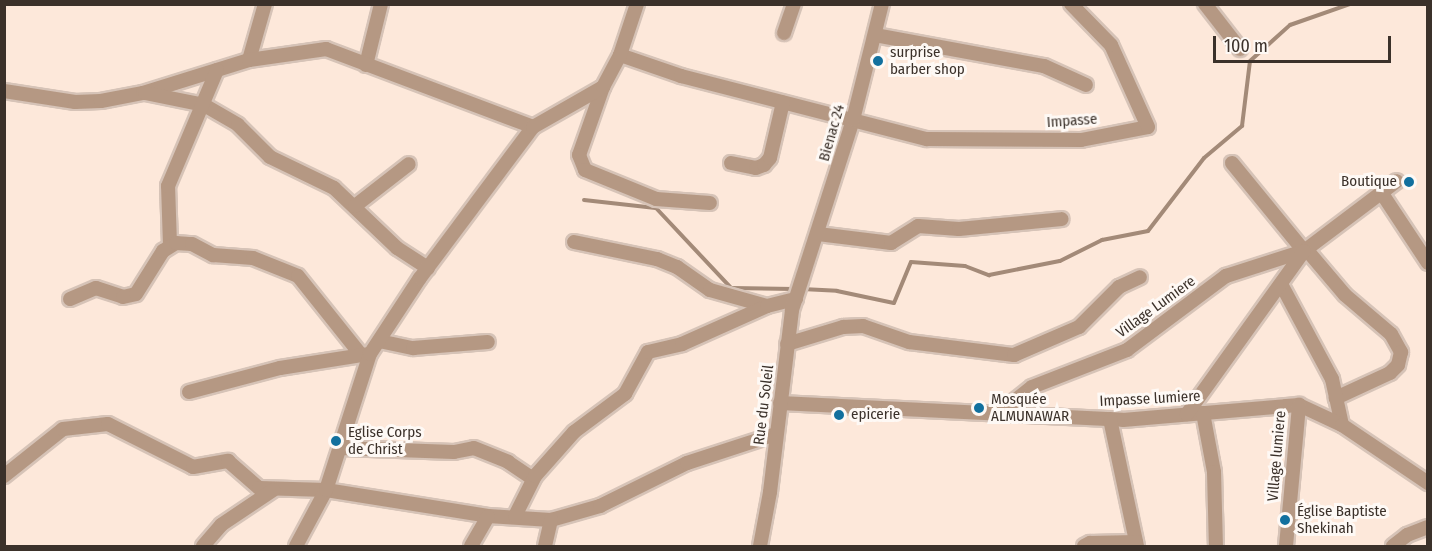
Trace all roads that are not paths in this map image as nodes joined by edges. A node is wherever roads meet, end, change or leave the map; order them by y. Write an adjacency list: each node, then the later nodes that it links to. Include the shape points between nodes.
1 (265, 4): 12 (street)
2 (381, 4): 13 (street)
3 (637, 4): 11 (street)
4 (794, 4): 8 (street)
5 (882, 4): 9 (street, Bienac 24)
6 (1071, 4): 21 (street, Impasse, via 1111,45 1148,127 1081,140 927,139)
7 (1205, 4): 10 (street)
8 (784, 33)
9 (874, 35): 15 (street, via 1044,66); 21 (street, Bienac 24)
10 (1240, 49)
11 (620, 55): 16 (street); 19 (street, via 681,76)
12 (249, 60): 13 (street, via 326,49); 14 (street)
13 (366, 64): 22 (street)
14 (217, 70): 18 (street); 20 (street)
15 (1086, 85)
16 (603, 87): 22 (street); 28 (street, via 579,155 585,170 656,199)
17 (4, 91): 18 (street, via 75,102)
18 (143, 93): 20 (street)
19 (783, 102): 21 (street); 23 (street, via 770,158 756,168)
20 (204, 105): 29 (street, via 238,125 270,157 334,188); 33 (street, via 168,186)
21 (854, 120): 31 (street, Bienac 24)
22 (533, 127): 36 (street)
23 (731, 163)
24 (1232, 163): 34 (street)
25 (409, 164): 29 (street)
26 (1397, 181): 27 (street, Village Lumiere)
27 (1381, 192): 34 (street, Village Lumiere); 35 (street)
28 (710, 203)
29 (355, 206): 36 (street, via 391,243)
30 (1062, 219): 31 (street, via 959,229 918,226 891,243)
31 (818, 234): 37 (street, Bienac 24)
32 (574, 242): 42 (street, via 657,259 677,267 710,290)
33 (170, 245): 40 (street, via 136,294 123,297 96,288); 46 (street, via 192,244 213,255 253,258 288,269 306,284)
34 (1305, 250): 39 (street, Village Lumiere); 48 (street, via 1345,295 1391,333 1401,352 1398,365 1390,373); 52 (street, Village Lumiere, via 1226,276 1127,350 1032,387)
35 (1428, 264)
36 (428, 268): 43 (street)
37 (808, 269): 41 (street, Rue du Soleil)
38 (1140, 277): 45 (street, via 1119,287 1079,327 1014,355 909,342 863,326 843,327)
39 (1281, 284): 48 (street, via 1332,379); 53 (street, Village Lumiere)
40 (70, 299)
41 (794, 305): 42 (street); 45 (street, Rue du Soleil)
42 (767, 306): 59 (street, via 703,336 648,352 625,394 574,432)
43 (379, 340): 44 (street, via 407,348); 46 (street)
44 (488, 342)
45 (788, 344): 49 (street, Rue du Soleil)
46 (365, 354): 47 (street, via 280,368); 57 (street)
47 (189, 392)
48 (1336, 398): 55 (street)
49 (780, 403): 52 (street, Impasse lumiere); 56 (street, Rue du Soleil)
50 (1299, 405): 51 (street, Impasse lumiere); 55 (street, Impasse lumiere); 75 (street, Village lumiere)
51 (1203, 413): 53 (street, Impasse lumiere); 74 (street, via 1214,472)
52 (998, 414): 54 (street, Impasse lumiere)
53 (1187, 414): 54 (street, Impasse lumiere)
54 (1110, 419): 67 (street)
55 (1342, 425): 60 (street, Impasse lumiere)
56 (776, 434): 65 (street, via 687,463 600,506); 72 (street, Rue du Soleil)
57 (340, 448): 59 (street, via 454,452 474,448 508,462); 62 (street)
58 (4, 476): 61 (street, via 63,429 108,424 193,467 228,461 259,488)
59 (533, 479): 64 (street)
60 (1428, 483)
61 (273, 490): 62 (street); 68 (street, via 221,525)
62 (326, 490): 63 (street); 69 (street)
63 (488, 516): 64 (street); 70 (street)
64 (515, 516): 65 (street)
65 (551, 520): 71 (street)
66 (1428, 527): 76 (street)
67 (1137, 544): 73 (street)
68 (203, 546)
69 (296, 546)
70 (471, 546)
71 (545, 546)
72 (760, 546)
73 (1084, 546)
74 (1216, 546)
75 (1286, 546)
76 (1393, 546)

